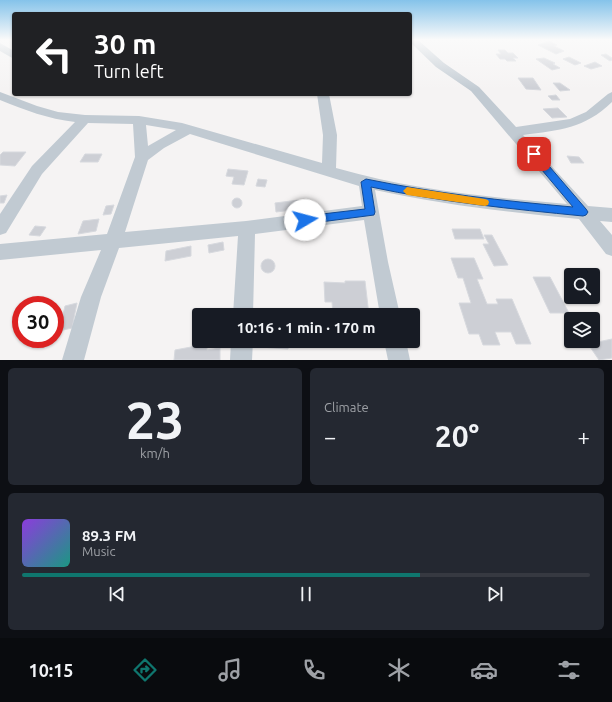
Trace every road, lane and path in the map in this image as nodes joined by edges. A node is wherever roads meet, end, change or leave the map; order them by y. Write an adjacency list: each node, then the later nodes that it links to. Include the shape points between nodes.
1 (431, 57): 9 (street, via 475,89)
2 (0, 96): 5 (street)
3 (323, 96): 11 (street, via 330,135)
4 (612, 96): 9 (street, via 584,119)
5 (18, 98): 6 (street, via 58,116)
6 (85, 119): 7 (street); 16 (street, via 37,170)
7 (139, 120): 8 (street); 10 (street)
8 (189, 129): 10 (street); 11 (street)
9 (514, 132): 14 (street)
10 (142, 157): 18 (street)
11 (329, 171): 12 (street)
12 (366, 182): 13 (street); 14 (street, via 417,193 495,204)
13 (370, 212): 17 (street); 22 (street)
14 (583, 212): 15 (street); 19 (street)
15 (612, 215)
16 (0, 228)
17 (246, 228): 18 (street); 21 (street)
18 (114, 241): 20 (street); 25 (street, via 91,297)
19 (612, 248)
20 (0, 252)
21 (243, 308)
22 (389, 308)
23 (242, 348): 26 (street)
24 (396, 348): 27 (street)
25 (73, 360)
26 (241, 360)
27 (399, 360)

